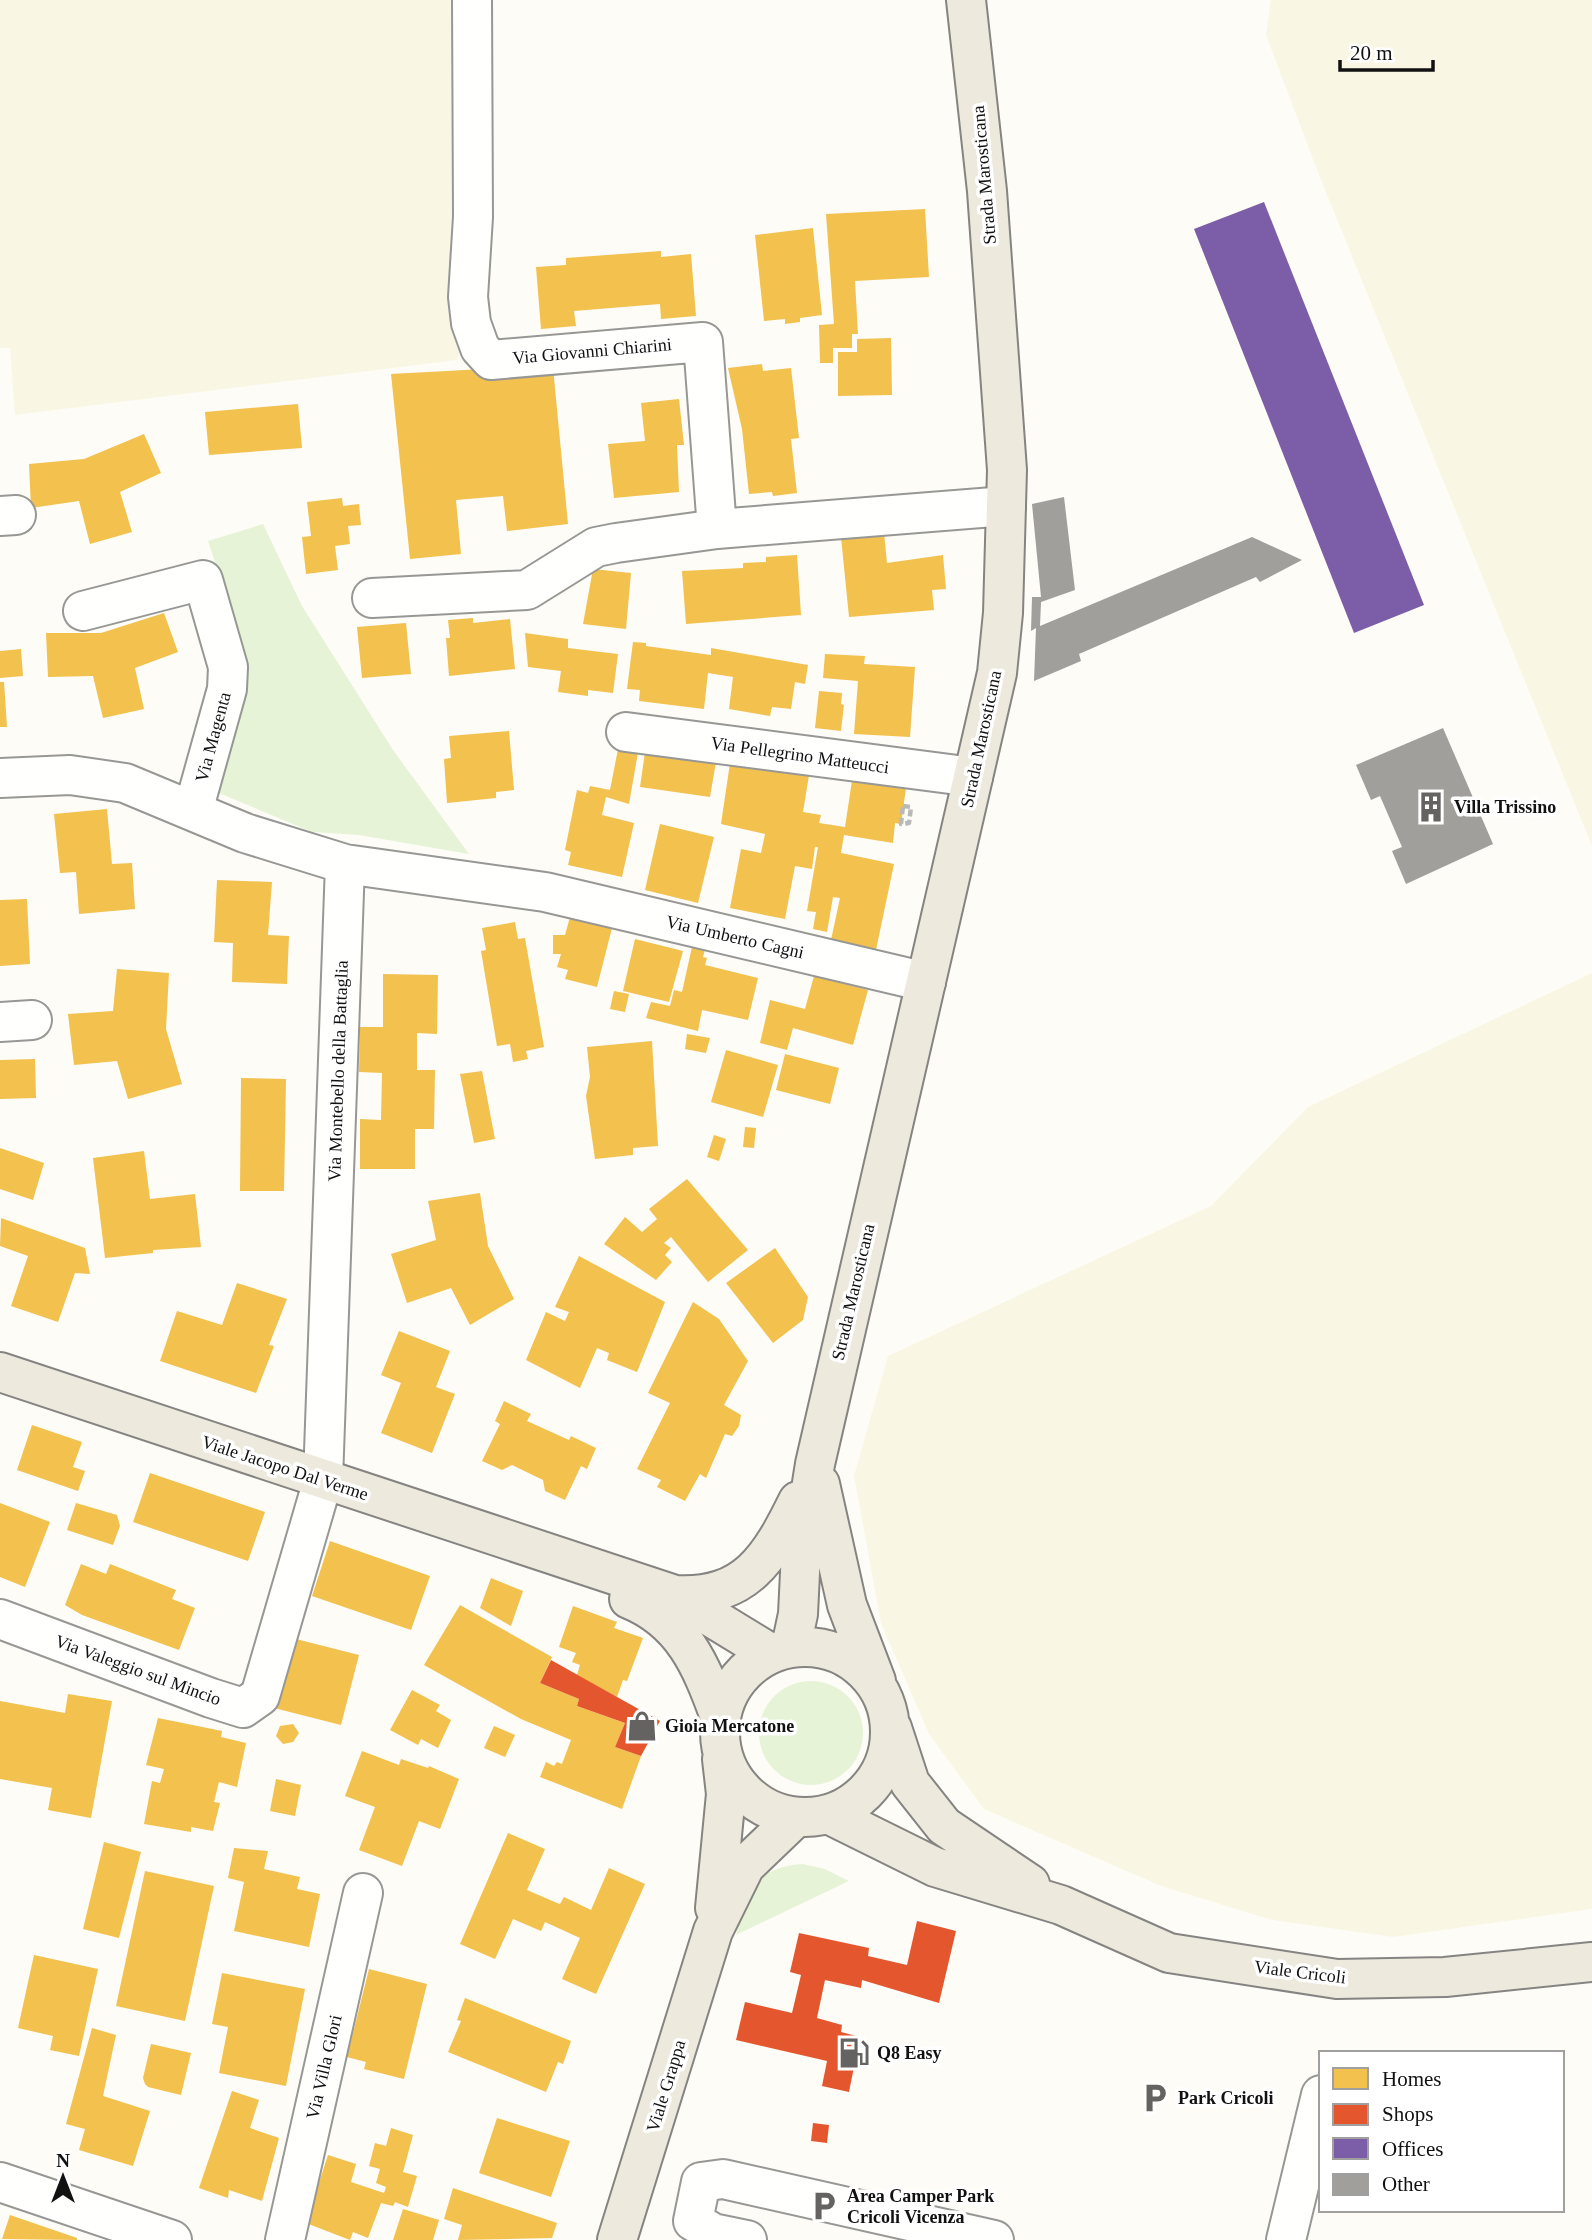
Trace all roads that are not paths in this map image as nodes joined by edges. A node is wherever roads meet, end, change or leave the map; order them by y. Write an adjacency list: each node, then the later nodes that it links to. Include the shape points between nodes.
1 (472, 0): 4 (street, Via Giovanni Chiarini, via 474,217 468,297 480,348 491,360 703,342)
2 (966, 0): 3 (main road, Strada Marosticana, via 987,191)
3 (1006, 506): 4 (street); 8 (main road, Strada Marosticana, via 997,673)
4 (717, 529): 5 (street, via 596,547 527,590)
5 (372, 598)
6 (83, 611): 10 (street, Via Magenta, via 203,580 228,667 227,689)
7 (626, 732): 8 (street, Via Pellegrino Matteucci)
8 (973, 777): 12 (main road, Strada Marosticana)
9 (0, 778): 10 (street, via 70,775 125,783)
10 (193, 811): 11 (street, via 246,834)
11 (345, 864): 12 (street, Via Umberto Cagni, via 545,892); 15 (street, Via Montebello della Battaglia)
12 (926, 982): 14 (main road, Strada Marosticana)
13 (0, 1372): 15 (main road, Viale Jacopo Dal Verme)
14 (815, 1464): 17 (main road, Strada Marosticana, via 777,1545 758,1568 719,1591 693,1597); 19 (main road, Strada Marosticana, via 801,1552 798,1614); 20 (main road, Strada Marosticana, via 847,1605)
15 (323, 1480): 16 (main road, Viale Jacopo Dal Verme); 18 (street, Via Valeggio sul Mincio, via 260,1696 243,1708)
16 (571, 1562): 17 (main road, Viale Jacopo Dal Verme); 22 (main road, Viale Jacopo Dal Verme, via 610,1591 665,1617 708,1684)
17 (674, 1595): 19 (main road, Viale Jacopo Dal Verme)
18 (0, 1619)
19 (781, 1650): 20 (main road, via 815,1646 839,1653); 22 (main road, via 747,1669 730,1690)
20 (876, 1683): 21 (main road, via 887,1703)
21 (891, 1725): 23 (main road, via 886,1760 868,1790 850,1805); 25 (main road, Viale Cricoli, via 910,1783 944,1826)
22 (720, 1732): 23 (main road, via 730,1773 746,1794 769,1810); 26 (main road, Viale Grappa, via 726,1794)
23 (812, 1816): 25 (main road, Viale Cricoli, via 935,1867); 26 (main road, Viale Grappa, via 745,1866)
24 (363, 1893): 32 (street, Via Villa Glori)
25 (1061, 1905): 27 (main road, Viale Cricoli, via 1168,1953 1337,1979 1445,1977)
26 (713, 1931): 30 (main road, Viale Grappa)
27 (1590, 1962)
28 (1319, 2103): 35 (street)
29 (0, 2182): 31 (street)
30 (624, 2232)
31 (172, 2240)
32 (285, 2240)
33 (747, 2240): 34 (street, via 713,2233 694,2221 701,2182 723,2179)
34 (994, 2240)
35 (1286, 2240)

